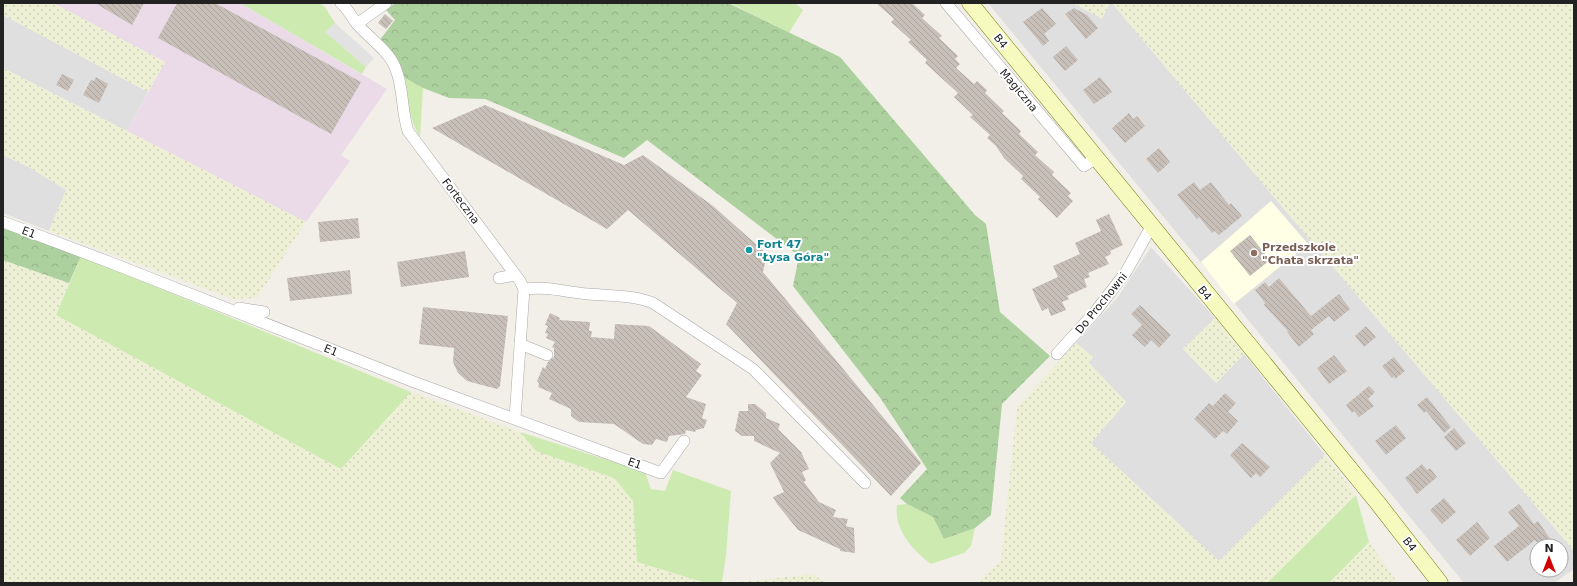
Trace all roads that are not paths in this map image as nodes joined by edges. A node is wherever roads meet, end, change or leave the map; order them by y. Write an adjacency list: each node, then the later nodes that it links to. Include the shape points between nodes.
1 (341, 3): 5 (street, Forteczna)
2 (386, 3): 5 (street)
3 (946, 3): 6 (street, Magiczna, via 1084,166)
4 (970, 3): 6 (street, B4)
5 (357, 24): 9 (street, Forteczna, via 382,48 395,66 408,131)
6 (1096, 158): 8 (street, B4)
7 (3, 222): 12 (street, E1)
8 (1151, 226): 15 (street, Do Prochowni, via 1126,272 1095,312); 20 (street, B4)
9 (515, 275): 10 (street); 11 (street, Forteczna)
10 (499, 278)
11 (524, 289): 14 (street); 19 (street, via 550,288 586,294 642,298 652,303 753,369)
12 (218, 305): 13 (street); 17 (street, E1, via 414,382)
13 (264, 312)
14 (520, 344): 16 (street); 17 (street)
15 (1057, 354)
16 (547, 355)
17 (515, 418): 18 (street, E1, via 661,473)
18 (684, 441)
19 (864, 483)
20 (1440, 583)

